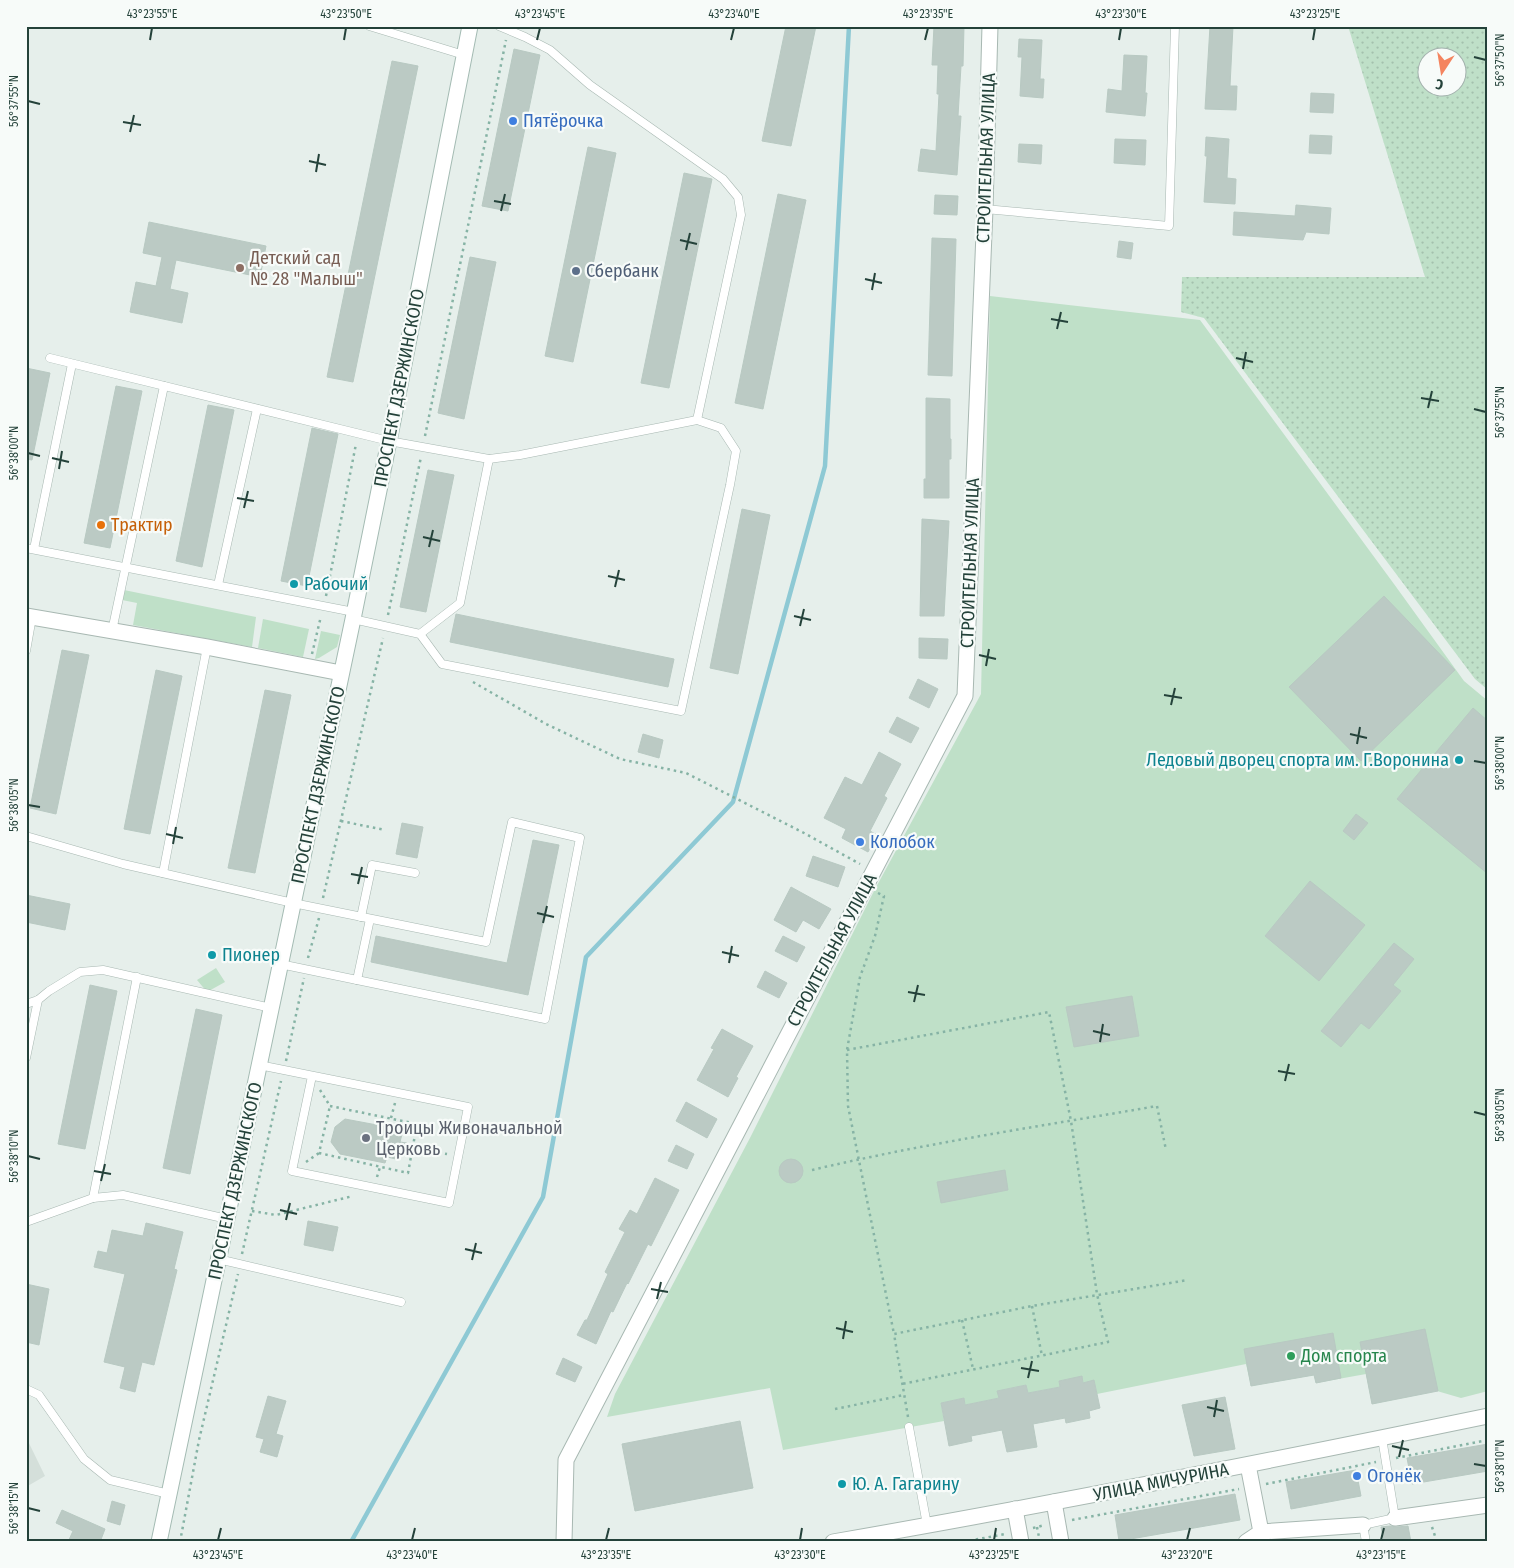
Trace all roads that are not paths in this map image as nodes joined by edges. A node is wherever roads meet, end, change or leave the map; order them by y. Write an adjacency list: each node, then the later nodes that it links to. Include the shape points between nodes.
1 (369, 26): 6 (lane)
2 (470, 26): 6 (street, ПРОСПЕКТ ДЗЕРЖИНСКОГО)
3 (499, 26): 12 (lane, via 550,50 590,85 723,179 738,197 741,215)
4 (990, 26): 7 (street, СТРОИТЕЛЬНАЯ УЛИЦА)
5 (1175, 26): 7 (lane, via 1169,226)
6 (464, 55): 13 (street, ПРОСПЕКТ ДЗЕРЖИНСКОГО)
7 (985, 209): 60 (street, СТРОИТЕЛЬНАЯ УЛИЦА, via 965,696 566,1460)
8 (50, 358): 9 (lane)
9 (72, 364): 10 (lane); 15 (lane)
10 (164, 386): 11 (lane); 16 (lane)
11 (257, 409): 13 (lane); 17 (lane)
12 (696, 420): 14 (lane); 21 (lane, via 721,428 736,451 681,711 442,664)
13 (389, 441): 14 (lane); 18 (street, ПРОСПЕКТ ДЗЕРЖИНСКОГО)
14 (489, 459): 21 (lane, via 460,603)
15 (30, 548): 16 (lane)
16 (126, 567): 17 (lane); 20 (lane)
17 (218, 585): 18 (lane)
18 (353, 615): 21 (lane); 24 (street, ПРОСПЕКТ ДЗЕРЖИНСКОГО)
19 (29, 617): 20 (street); 23 (lane)
20 (112, 631): 22 (street)
21 (420, 634)
22 (207, 647): 24 (street); 26 (lane)
23 (26, 651)
24 (341, 673): 28 (street, ПРОСПЕКТ ДЗЕРЖИНСКОГО)
25 (26, 836): 26 (lane)
26 (163, 873): 28 (lane)
27 (416, 874): 29 (lane, via 372,865)
28 (293, 903): 29 (lane); 31 (street, ПРОСПЕКТ ДЗЕРЖИНСКОГО)
29 (361, 917): 30 (lane)
30 (370, 919): 33 (lane); 33 (lane, via 486,942 512,822 580,838 545,1019)
31 (280, 964): 33 (lane); 36 (street, ПРОСПЕКТ ДЗЕРЖИНСКОГО)
32 (136, 978): 34 (lane, via 103,970 80,972); 36 (lane); 40 (lane)
33 (357, 980)
34 (38, 1000): 35 (lane); 37 (lane)
35 (26, 1004)
36 (271, 1008): 38 (street, ПРОСПЕКТ ДЗЕРЖИНСКОГО)
37 (26, 1058)
38 (259, 1065): 39 (lane); 41 (street, ПРОСПЕКТ ДЗЕРЖИНСКОГО)
39 (312, 1076): 39 (lane, via 468,1107 449,1203 292,1171)
40 (92, 1198): 41 (lane, via 123,1195); 42 (lane)
41 (227, 1219): 43 (street, ПРОСПЕКТ ДЗЕРЖИНСКОГО)
42 (26, 1222)
43 (218, 1259): 44 (lane); 50 (street, ПРОСПЕКТ ДЗЕРЖИНСКОГО)
44 (401, 1302)
45 (26, 1389): 50 (lane, via 39,1395 84,1459 110,1480)
46 (1488, 1416): 48 (street, УЛИЦА МИЧУРИНА)
47 (909, 1427): 55 (lane)
48 (1382, 1438): 49 (street, УЛИЦА МИЧУРИНА); 54 (lane)
49 (1248, 1465): 51 (street, УЛИЦА МИЧУРИНА); 57 (street)
50 (169, 1494): 59 (street, ПРОСПЕКТ ДЗЕРЖИНСКОГО)
51 (1054, 1502): 53 (street, УЛИЦА МИЧУРИНА); 62 (street)
52 (1488, 1505): 54 (street)
53 (1015, 1509): 55 (street, УЛИЦА МИЧУРИНА); 58 (street)
54 (1395, 1518): 56 (lane)
55 (927, 1525): 61 (street, УЛИЦА МИЧУРИНА)
56 (1363, 1525): 57 (street); 64 (lane)
57 (1261, 1532): 63 (street)
58 (1020, 1537)
59 (159, 1542)
60 (564, 1542)
61 (833, 1542)
62 (1061, 1542)
63 (1246, 1542)
64 (1366, 1542)

